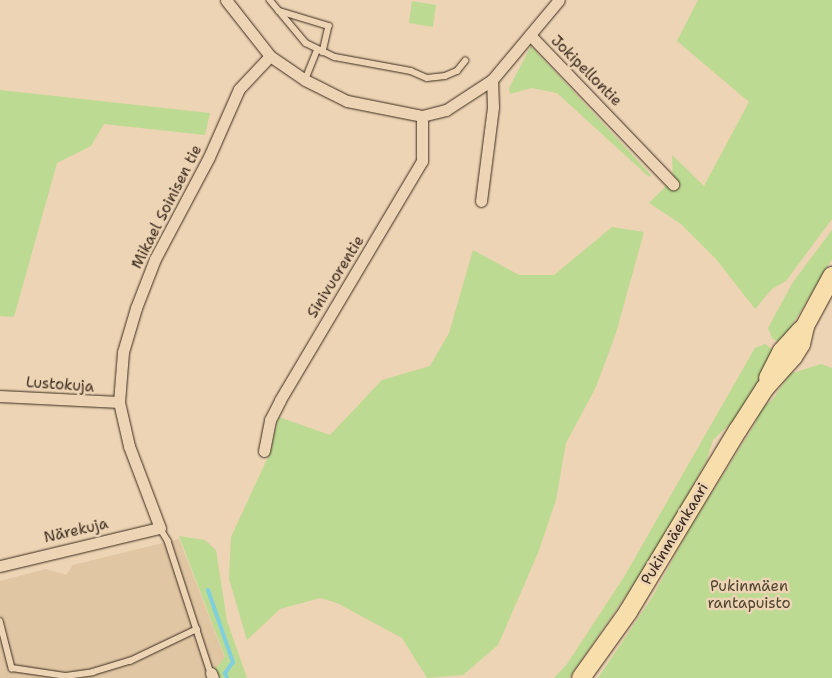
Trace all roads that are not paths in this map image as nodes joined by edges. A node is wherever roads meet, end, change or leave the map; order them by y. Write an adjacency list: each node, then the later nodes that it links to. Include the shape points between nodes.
1 (226, 0): 7 (street, Jokipellontie)
2 (270, 0): 4 (lane)
3 (559, 0): 5 (street)
4 (279, 11): 6 (lane, via 306,43); 6 (lane, via 328,26)
5 (530, 35): 10 (street, Jokipellontie); 12 (street, Jokipellontie)
6 (320, 51): 8 (lane, via 411,71 427,78 457,71); 9 (lane)
7 (270, 56): 9 (street, Jokipellontie); 16 (street, Mikael Soinisen tie, via 239,89 209,158 155,259 128,330)
8 (465, 62)
9 (305, 80): 11 (street, Jokipellontie, via 348,101)
10 (492, 80): 11 (street, Jokipellontie, via 446,110); 13 (street, via 494,101)
11 (422, 116): 17 (street, Sinivuorentie, via 422,161 280,400 270,420)
12 (673, 184)
13 (481, 200)
14 (832, 276): 23 (main road, Pukinmäenkaari, via 805,326 801,344 793,357 765,388 628,612)
15 (0, 396): 16 (street, Lustokuja)
16 (118, 402): 18 (street, Mikael Soinisen tie, via 129,446)
17 (264, 452)
18 (160, 528): 19 (street, Närekuja); 21 (lane, via 168,541)
19 (0, 566)
20 (0, 621): 21 (lane, via 12,668 66,676 130,661)
21 (197, 629): 22 (lane)
22 (212, 676)
23 (581, 678)

